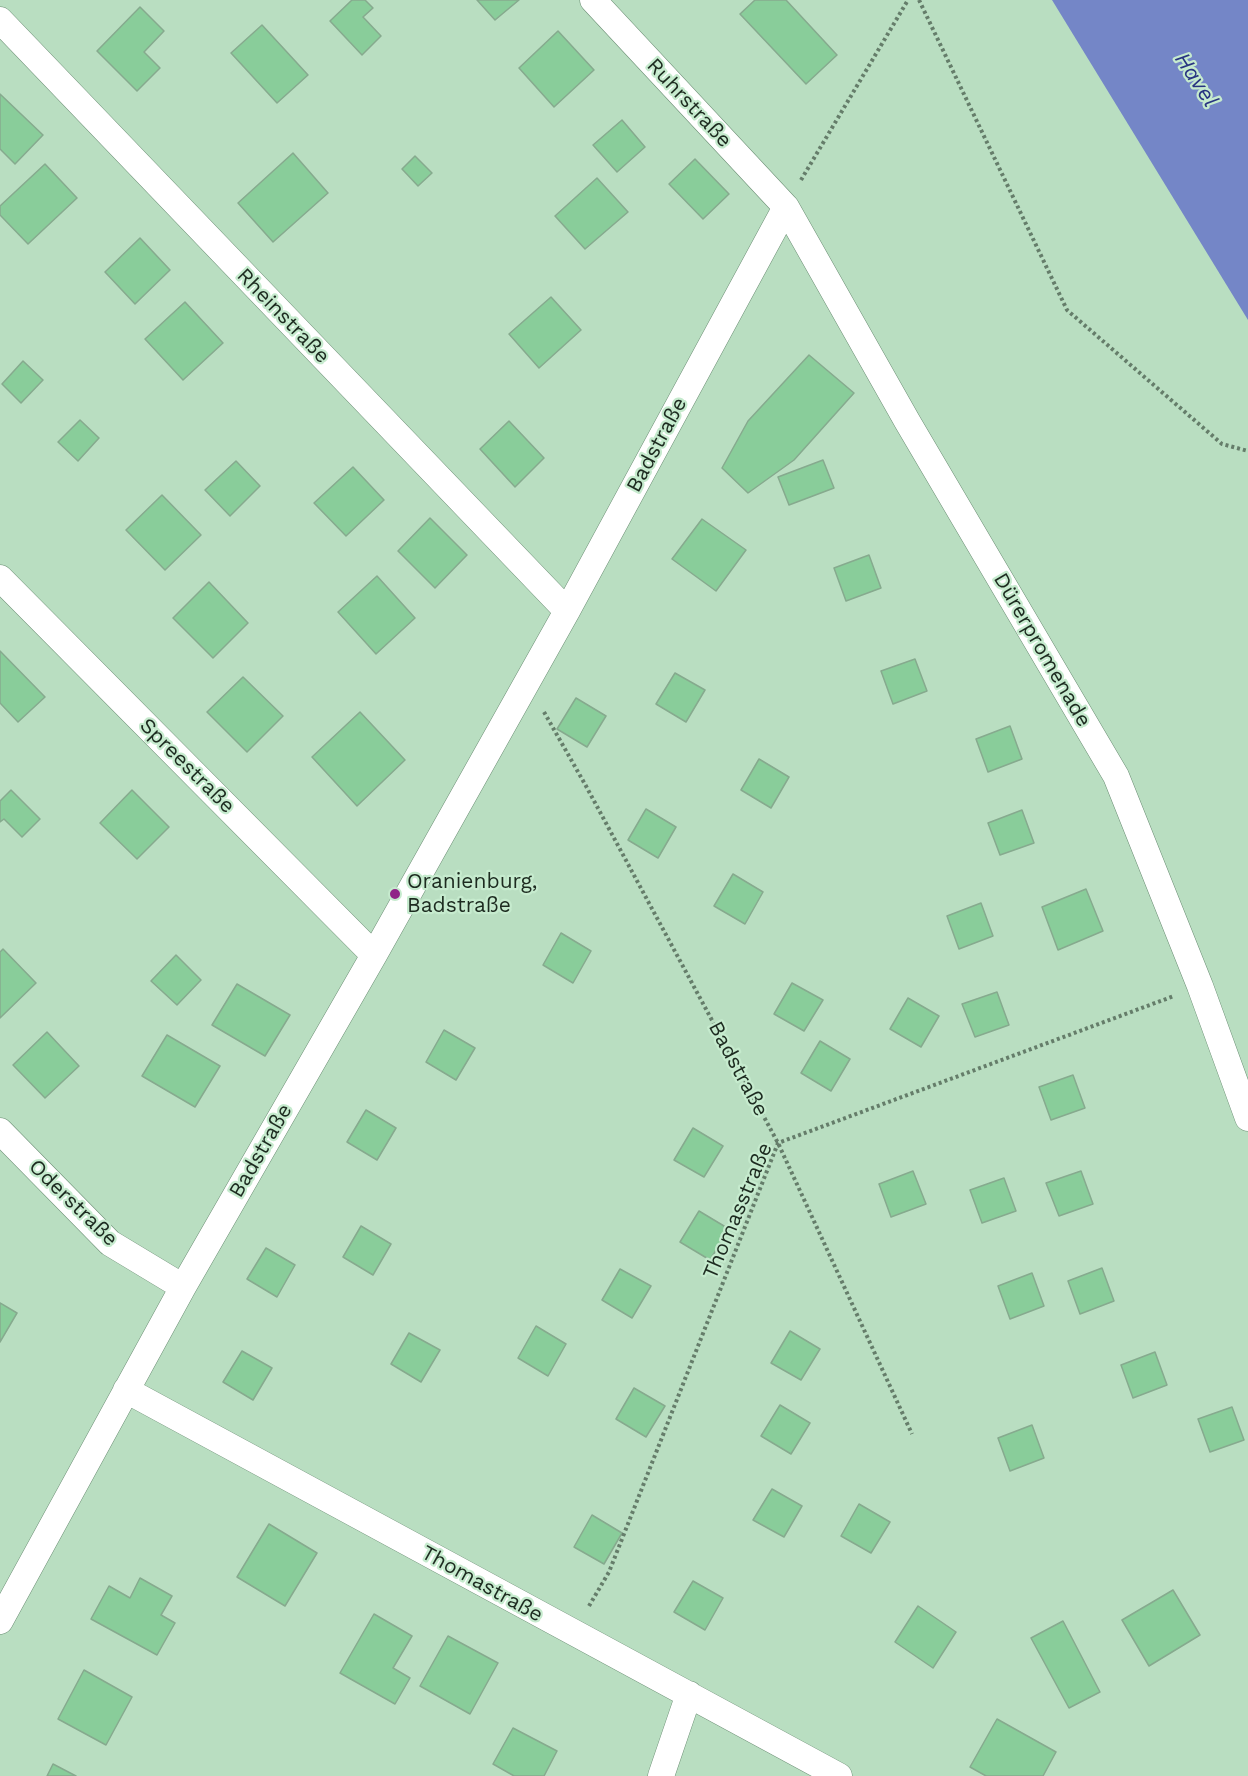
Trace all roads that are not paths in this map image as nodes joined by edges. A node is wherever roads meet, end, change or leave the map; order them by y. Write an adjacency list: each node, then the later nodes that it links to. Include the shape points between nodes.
1 (593, 0): 3 (street, Ruhrstraße)
2 (0, 22): 5 (street, Rheinstraße)
3 (786, 207): 5 (street, Badstraße); 7 (street, Dürerpromenade, via 1116,776)
4 (0, 578): 6 (street, Spreestraße)
5 (567, 611): 6 (street, Badstraße)
6 (374, 955): 9 (street, Badstraße)
7 (1248, 1118)
8 (0, 1131): 9 (street, Oderstraße, via 110,1243)
9 (183, 1287): 10 (street, Badstraße)
10 (126, 1390): 11 (street, Badstraße); 12 (street, Thomastraße)
11 (0, 1621)
12 (689, 1695): 13 (street); 14 (street, Thomastraße)
13 (661, 1776)
14 (839, 1776)

